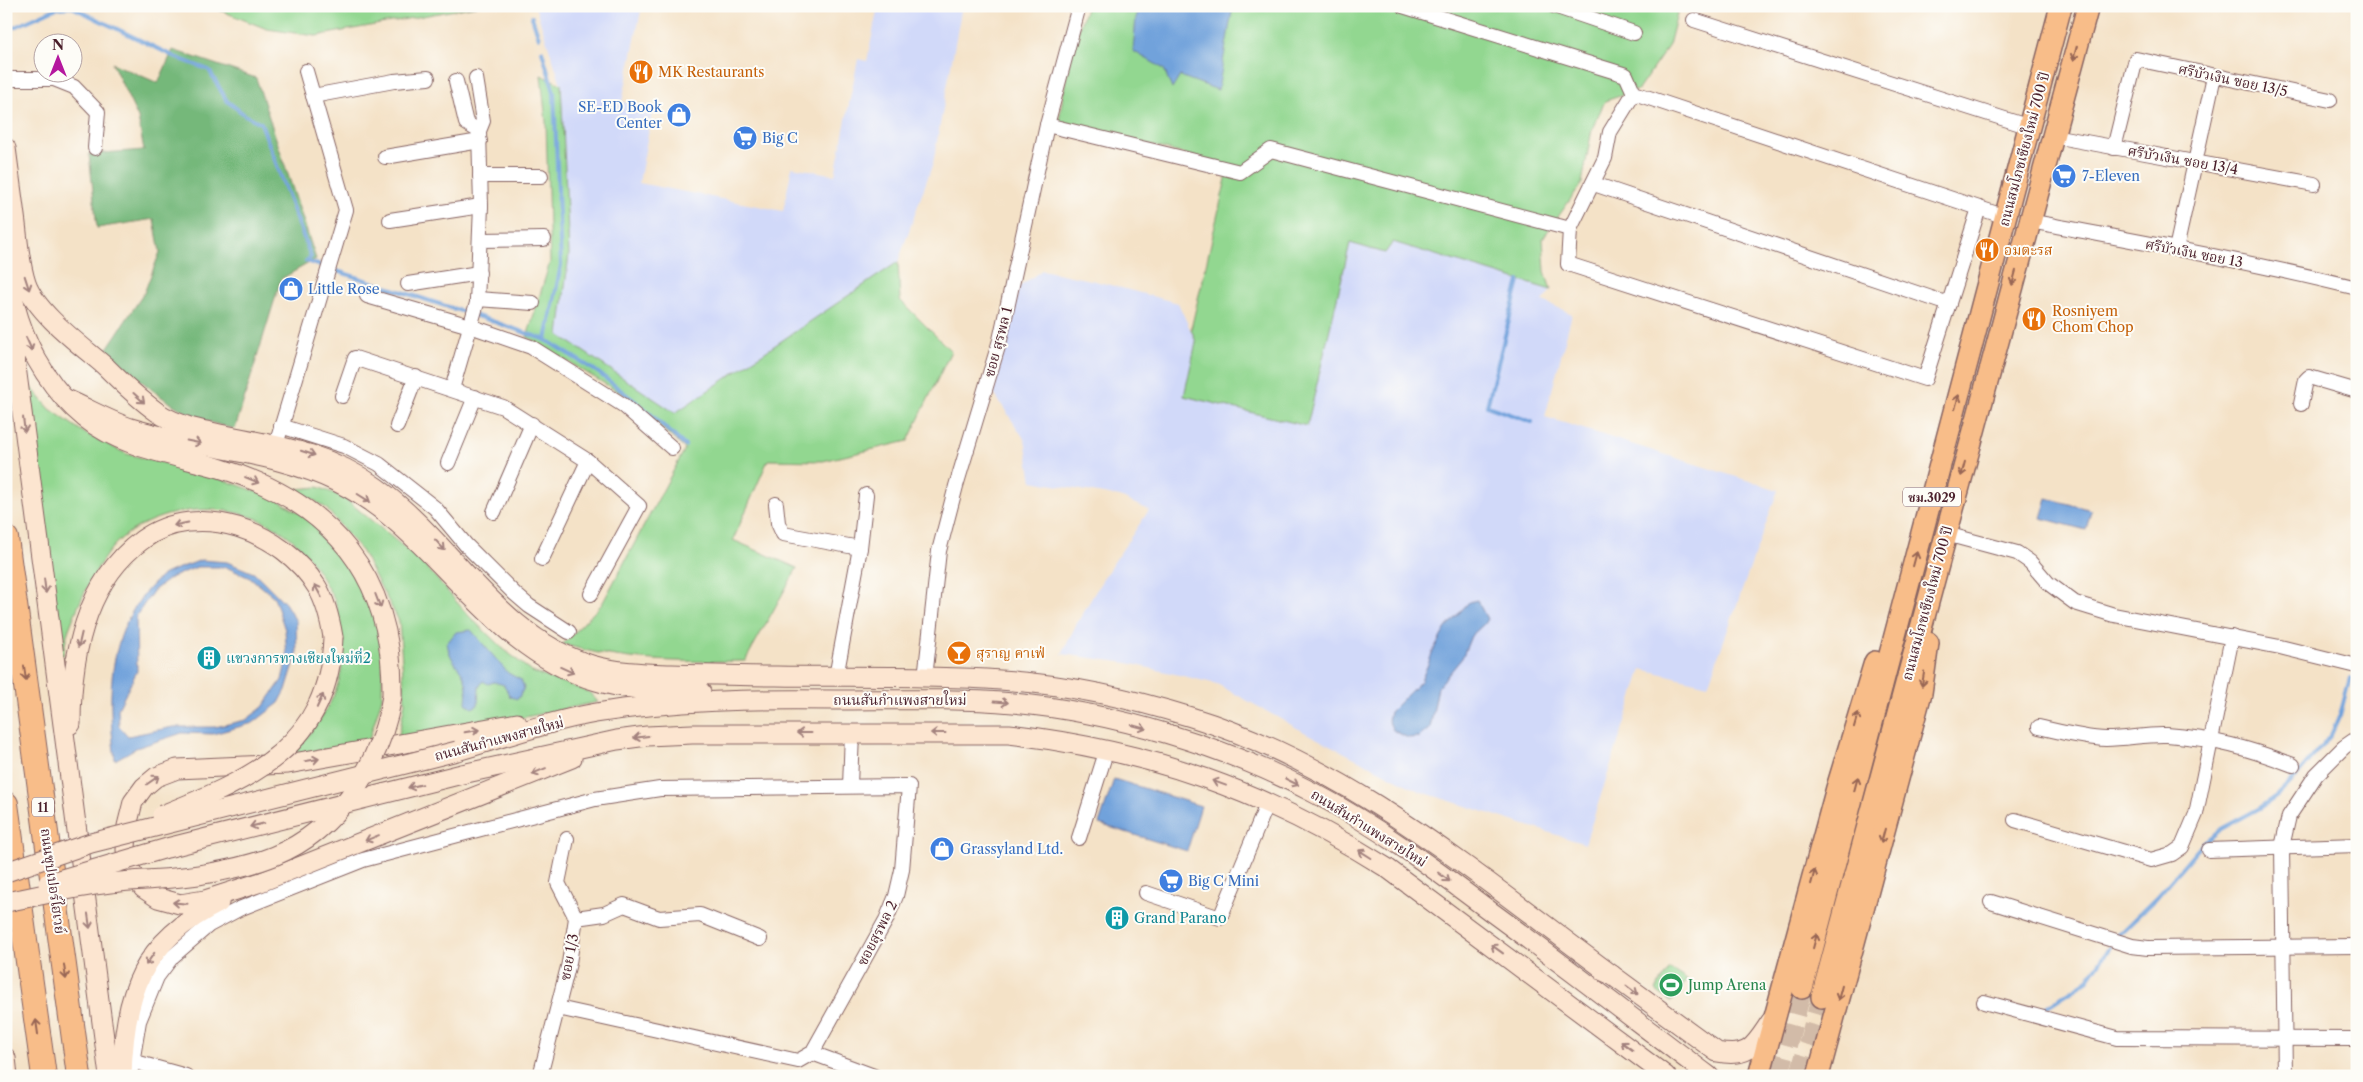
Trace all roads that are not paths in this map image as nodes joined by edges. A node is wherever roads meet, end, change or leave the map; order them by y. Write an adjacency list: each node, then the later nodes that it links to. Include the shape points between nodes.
1 (1079, 6): 17 (street, ซอย สุรพล 1)
2 (1403, 6): 14 (street, via 1626,75)
3 (1554, 6): 7 (street)
4 (2061, 6): 18 (main road, ถนนสมโภชเชียงใหม่ 700 ปี / ชม.3029)
5 (2088, 6): 20 (main road, ถนนสมโภชเชียงใหม่ 700 ปี / ชม.3029, one-way to 20)
6 (1694, 20): 18 (street)
7 (1634, 33)
8 (306, 71): 15 (street)
9 (2214, 76): 16 (street, ศรีบัวเงิน ซอย 13/5); 23 (street, ศรีบัวเงิน ซอย 13/5, via 2136,59); 25 (street)
10 (428, 78): 15 (street)
11 (476, 78): 19 (street, via 483,121)
12 (6, 79): 22 (street, via 54,79 74,87 98,112)
13 (456, 81): 19 (street, via 466,123)
14 (1634, 93): 28 (street, via 1610,132 1605,158); 31 (street)
15 (313, 96): 57 (street, via 345,205 345,216)
16 (2330, 100)
17 (1047, 125): 35 (street, via 1240,172 1271,150); 79 (street, ซอย สุรพล 1, via 1000,340 940,551)
18 (2030, 127): 32 (main road, ถนนสมโภชเชียงใหม่ 700 ปี / ชม.3029)
19 (480, 136): 24 (street); 26 (street)
20 (2053, 136): 23 (street, ศรีบัวเงิน ซอย 13/4); 34 (main road, ถนนสมโภชเชียงใหม่ 700 ปี / ชม.3029)
21 (6, 148): 59 (main road, one-way to 59, via 27,288 43,309 164,417 185,426)
22 (95, 148)
23 (2114, 148): 25 (street, ศรีบัวเงิน ซอย 13/4)
24 (385, 157)
25 (2195, 163): 29 (street, ศรีบัวเงิน ซอย 13/4); 38 (street)
26 (480, 176): 27 (street); 30 (street)
27 (541, 176)
28 (1594, 184): 35 (street); 47 (street)
29 (2314, 184)
30 (481, 206): 33 (street); 37 (street)
31 (1979, 208): 32 (street); 47 (street)
32 (2006, 217): 70 (main road, ถนนสมโภชเชียงใหม่ 700 ปี / ชม.3029, one-way to 32)
33 (390, 220)
34 (2030, 221): 38 (street, ศรีบัวเงิน ซอย 13); 66 (main road, ถนนสมโภชเชียงใหม่ 700 ปี / ชม.3029, one-way to 66)
35 (1570, 229): 47 (street, via 1568,264 1925,379)
36 (544, 239): 37 (street)
37 (480, 240): 40 (street)
38 (2176, 249): 42 (street, ศรีบัวเงิน ซอย 13)
39 (6, 263): 54 (main road, one-way to 54, via 18,318 31,349 47,377)
40 (479, 273): 41 (street); 45 (street)
41 (408, 284)
42 (2357, 288)
43 (6, 290): 94 (main road, one-way to 94)
44 (367, 296): 48 (street)
45 (477, 301): 46 (street); 48 (street)
46 (533, 303)
47 (1949, 304)
48 (471, 323): 50 (street); 60 (street, via 531,347 622,405)
49 (416, 377): 50 (street); 52 (street, via 355,358); 58 (street)
50 (452, 389): 53 (street)
51 (2357, 391): 55 (street, via 2309,377)
52 (342, 396)
53 (475, 397): 56 (street, via 503,407); 62 (street)
54 (66, 399): 80 (main road, one-way to 80, via 130,428 251,453 310,470 338,483 386,514 506,631 540,656 576,674 640,690); 109 (main road, one-way to 109, bridge, via 85,418 111,434 149,449 242,476 280,493 319,518 352,554 375,593 388,635 392,696 379,746 359,783 314,832 275,856 229,870 110,883)
55 (2301, 404)
56 (532, 424): 61 (street); 65 (street)
57 (281, 426): 59 (street); 73 (street, via 364,455 406,484 435,508 466,545)
58 (397, 426)
59 (276, 445): 74 (main road, one-way to 74, via 330,461 376,487 423,527)
60 (672, 448)
61 (588, 462): 69 (street); 71 (street, via 639,506)
62 (448, 463)
63 (866, 495): 68 (street)
64 (776, 504): 68 (street, via 783,534)
65 (494, 512)
66 (1946, 534): 72 (main road, ถนนสมโภชเชียงใหม่ 700 ปี / ชม.3029); 76 (street, via 2016,553 2075,603 2114,615)
67 (6, 538): 128 (highway, ถนนซุปเปอร์ไฮเวย์ / 11, one-way to 128)
68 (860, 548): 78 (street)
69 (542, 559)
70 (1908, 588): 117 (main road, ถนนสมโภชเชียงใหม่ 700 ปี / ชม.3029, one-way to 70); 121 (main road, one-way to 70, via 1863,696 1883,636)
71 (591, 594)
72 (1929, 596): 118 (main road, ถนนสมโภชเชียงใหม่ 700 ปี / ชม.3029); 137 (main road, one-way to 137, via 1928,648 1921,693)
73 (527, 605): 74 (street); 75 (street)
74 (515, 622): 78 (main road, via 531,636 561,653 594,666 641,673)
75 (570, 632)
76 (2232, 637): 77 (street); 88 (street)
77 (2357, 666)
78 (836, 677): 79 (main road)
79 (932, 678): 81 (main road); 82 (main road, via 1041,684)
80 (777, 699): 81 (main road, ถนนสันกำแพงสายใหม่); 84 (main road, ถนนสันกำแพงสายใหม่, via 679,704)
81 (972, 700): 83 (main road, ถนนสันกำแพงสายใหม่, one-way to 83)
82 (1150, 705): 83 (main road); 92 (main road, via 1238,733)
83 (1074, 712): 98 (main road, ถนนสันกำแพงสายใหม่, one-way to 98, via 1164,734 1236,758 1312,792)
84 (590, 714): 101 (main road, ถนนสันกำแพงสายใหม่, bridge); 106 (main road, one-way to 84, via 186,904 158,898 143,888 131,871 126,850 133,802 156,777 187,767 288,764 527,721)
85 (2039, 727): 88 (street, via 2081,737 2108,739 2164,735)
86 (852, 733): 89 (main road, ถนนสันกำแพงสายใหม่, one-way to 89, via 692,734); 90 (main road, ถนนสันกำแพงสายใหม่, one-way to 86, via 1009,734); 93 (street)
87 (2357, 738): 103 (street, via 2316,774 2289,816)
88 (2211, 739): 91 (street); 97 (street, via 2196,814 2182,847 2172,854 2151,860)
89 (617, 740): 106 (main road, one-way to 106); 108 (main road, ถนนสันกำแพงสายใหม่, one-way to 108, bridge, via 462,774 168,848 74,874)
90 (1107, 749): 95 (main road, ถนนสันกำแพงสายใหม่, one-way to 90, via 1185,771); 99 (street)
91 (2293, 765)
92 (1342, 783): 98 (main road); 116 (main road, via 1402,820)
93 (850, 786): 124 (street, ซอยสุรพล 2, via 910,786 902,870 886,920); 126 (street, via 660,789 617,795 386,853 304,883 216,921 172,957 146,1000)
94 (72, 799): 101 (main road, one-way to 94, bridge, via 216,792 254,772 278,756 303,730 318,706 330,673 333,637 330,618 316,586 286,552 242,528 204,522 178,524 146,538 125,556 102,585 83,629 76,659 71,722); 129 (main road, one-way to 129)
95 (1268, 802): 107 (street, via 1220,918); 134 (main road, ถนนสันกำแพงสายใหม่, one-way to 95, via 1387,868 1344,841)
96 (6, 804): 127 (highway, one-way to 96)
97 (2015, 820)
98 (1380, 832): 112 (main road, ถนนสันกำแพงสายใหม่, one-way to 112)
99 (1080, 838)
100 (567, 840): 111 (street, ซอย 1/3, via 558,883)
101 (91, 843): 105 (main road, ถนนสันกำแพงสายใหม่, bridge)
102 (2357, 845): 103 (street)
103 (2282, 847): 104 (street); 115 (street)
104 (2209, 850)
105 (6, 872)
106 (261, 882): 126 (main road, one-way to 126, via 204,911 152,954 142,970 131,1003 125,1034)
107 (1146, 893)
108 (6, 898)
109 (6, 902)
110 (1991, 902): 115 (street, via 2132,946)
111 (576, 918): 113 (street, via 604,914 624,905 659,918 700,915); 120 (street, ซอย 1/3, via 570,963)
112 (1512, 926): 116 (main road); 135 (main road, ถนนสันกำแพงสายใหม่)
113 (760, 939)
114 (2357, 946): 115 (street)
115 (2283, 947): 122 (street)
116 (1612, 975): 121 (main road, one-way to 121, via 1717,1052 1745,1053 1757,1042)
117 (1802, 988)
118 (1822, 997)
119 (1984, 1002): 122 (street, via 2118,1038)
120 (558, 1008): 124 (street, ซอยสุรพล 2, via 798,1061); 132 (street, ซอย 1/3)
121 (1774, 1016): 125 (main road)
122 (2284, 1039): 123 (street); 138 (street)
123 (2357, 1039)
124 (812, 1052): 133 (street)
125 (1766, 1066): 136 (main road)
126 (127, 1068): 130 (street); 131 (street)
127 (44, 1076)
128 (79, 1076)
129 (109, 1076)
130 (130, 1076)
131 (186, 1076)
132 (540, 1076)
133 (874, 1076)
134 (1666, 1076)
135 (1709, 1076)
136 (1759, 1076)
137 (1818, 1076)
138 (2285, 1076)

